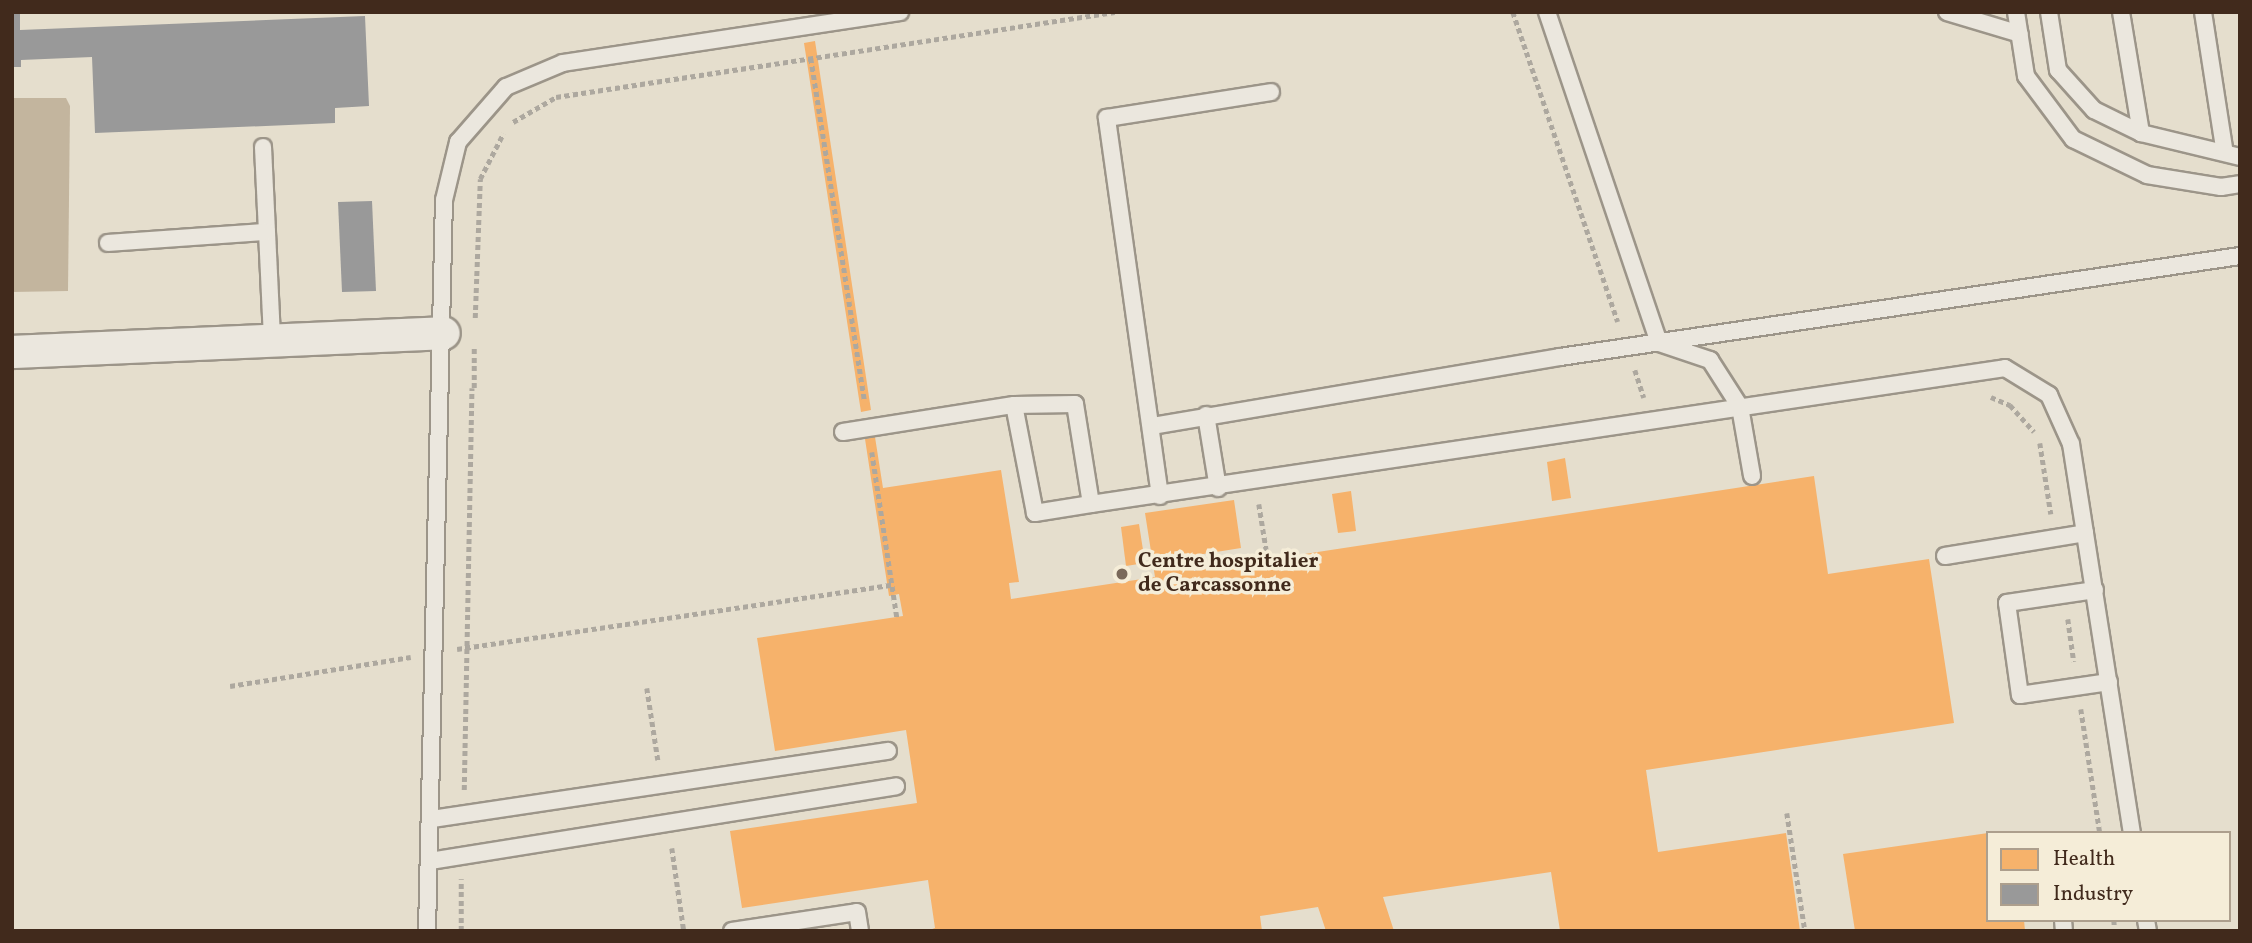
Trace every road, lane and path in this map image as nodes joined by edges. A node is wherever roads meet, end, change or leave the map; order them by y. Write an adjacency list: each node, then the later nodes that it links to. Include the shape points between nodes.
1 (900, 12): 11 (lane)
2 (1115, 12): 10 (path)
3 (1513, 12): 26 (path)
4 (1547, 12): 25 (lane)
5 (1947, 12): 12 (lane)
6 (2016, 12): 12 (lane)
7 (2049, 12): 15 (lane, via 2058,70 2094,110)
8 (2121, 12): 15 (lane)
9 (2203, 12): 17 (lane)
10 (1097, 14): 13 (path)
11 (806, 27): 13 (path); 23 (lane, via 564,63 506,87 468,125 450,168)
12 (2020, 34): 19 (lane, via 2026,76 2073,139 2147,174 2221,187)
13 (811, 59): 28 (path, via 556,97 512,122 490,151 475,210); 35 (path)
14 (1271, 92): 34 (lane, via 1107,118)
15 (2141, 133): 17 (lane)
16 (263, 147): 20 (lane)
17 (2224, 148): 18 (lane)
18 (2240, 157)
19 (2240, 184)
20 (267, 232): 21 (lane); 24 (lane)
21 (108, 243)
22 (2240, 256): 25 (lane)
23 (444, 333): 24 (street); 50 (lane)
24 (272, 341): 27 (street)
25 (1659, 343): 26 (lane); 31 (lane, via 1710,360)
26 (1627, 348): 32 (lane); 33 (path)
27 (12, 352)
28 (474, 388)
29 (1986, 394): 43 (path, via 2028,420 2040,442)
30 (1014, 405): 35 (lane); 41 (lane, via 1075,404); 41 (lane, via 1035,513)
31 (1740, 407): 33 (lane); 37 (lane); 42 (lane, via 2006,368 2027,376 2063,419)
32 (1206, 415): 34 (lane); 38 (lane)
33 (1652, 422): 38 (lane)
34 (1152, 426): 39 (lane)
35 (869, 428): 36 (lane); 46 (path)
36 (843, 432)
37 (1752, 476)
38 (1218, 488): 39 (lane)
39 (1160, 496): 41 (lane)
40 (1272, 499): 45 (path, via 1258,501)
41 (1091, 505)
42 (2085, 533): 43 (lane); 47 (lane)
43 (2054, 538): 44 (lane)
44 (1945, 556)
45 (1268, 559)
46 (892, 585): 49 (path); 50 (path)
47 (2095, 590): 48 (lane); 51 (lane)
48 (2064, 595): 53 (path); 53 (lane, via 2007,603 2020,695)
49 (897, 617)
50 (436, 653): 52 (path); 57 (lane)
51 (2109, 682): 53 (lane); 59 (lane)
52 (230, 686)
53 (2077, 686): 58 (path)
54 (888, 751): 57 (lane)
55 (896, 786): 60 (lane)
56 (1787, 813): 64 (path)
57 (432, 819): 60 (lane)
58 (2100, 831)
59 (2133, 831)
60 (429, 861): 61 (lane)
61 (427, 931)
62 (732, 931): 63 (lane, via 857,912)
63 (860, 931)
64 (1805, 931)

